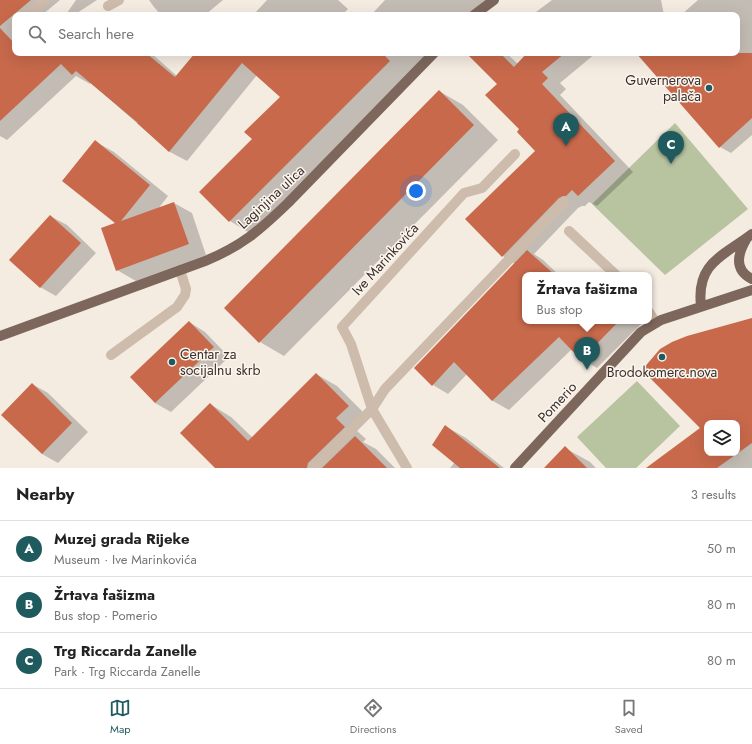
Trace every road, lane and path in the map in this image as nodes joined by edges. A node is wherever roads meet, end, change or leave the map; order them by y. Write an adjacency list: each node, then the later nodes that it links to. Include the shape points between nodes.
1 (45, 0): 5 (street)
2 (119, 0): 4 (street)
3 (494, 0): 6 (main road)
4 (108, 6)
5 (31, 12)
6 (478, 12)
7 (431, 56): 12 (main road, Laginjina ulica, via 264,226 226,252)
8 (515, 154): 21 (street, Ive Marinkovića, via 482,188 464,193 342,327 351,344)
9 (564, 202): 21 (street, via 385,389)
10 (569, 232): 13 (street)
11 (750, 235): 14 (main road, via 740,252 739,261 744,274); 16 (main road, via 719,255 712,264 700,286)
12 (180, 270): 19 (main road, Laginjina ulica); 20 (street, via 186,295 177,308)
13 (613, 272)
14 (752, 278)
15 (752, 290): 16 (main road, Pomerio)
16 (701, 306): 18 (main road, Pomerio)
17 (652, 317): 18 (street)
18 (656, 323): 24 (main road, Pomerio, via 641,332)
19 (0, 336)
20 (111, 355)
21 (372, 409): 22 (street); 23 (street)
22 (313, 468)
23 (407, 468)
24 (515, 468)

